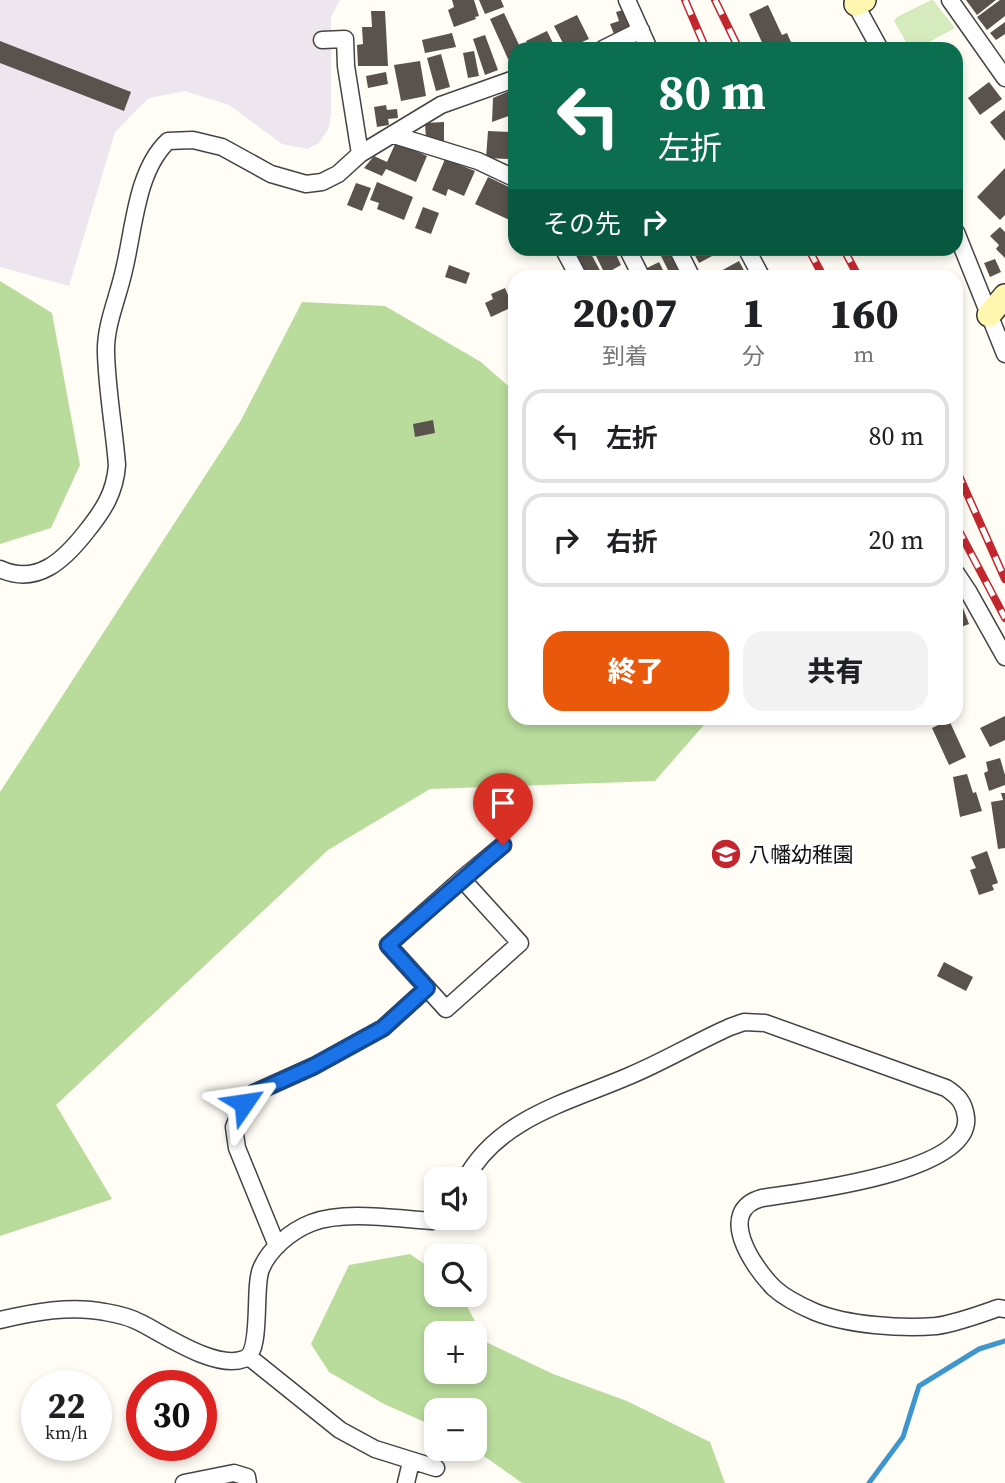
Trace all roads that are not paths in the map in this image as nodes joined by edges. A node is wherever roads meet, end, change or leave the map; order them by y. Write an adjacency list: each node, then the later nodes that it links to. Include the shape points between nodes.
1 (627, 0): 4 (street)
2 (950, 0): 9 (street)
3 (858, 2): 8 (street)
4 (641, 30): 6 (street); 7 (street)
5 (322, 40): 12 (street, via 345,39)
6 (617, 42)
7 (646, 42)
8 (877, 42)
9 (1005, 78)
10 (508, 81): 11 (street, via 441,105)
11 (394, 135): 12 (street); 13 (street)
12 (360, 154): 18 (street, via 338,174 306,184 271,174 222,147 193,140 167,141 156,152 133,219 107,330 116,482 101,513 62,560 35,574)
13 (508, 175)
14 (963, 250): 16 (street)
15 (1005, 296): 16 (street)
16 (989, 315): 17 (street)
17 (1005, 354)
18 (0, 569)
19 (963, 584): 20 (street)
20 (1005, 657)
21 (503, 845): 22 (street)
22 (462, 879): 23 (street, via 388,945); 23 (street, via 520,943 446,1009)
23 (427, 988): 26 (street, via 383,1028 254,1093 244,1103 234,1127 237,1149)
24 (472, 1167): 27 (street, via 492,1143 527,1119 631,1076 730,1027 765,1023 946,1088 963,1103 967,1124 949,1147 902,1170 857,1184 749,1202 739,1222 741,1241 766,1280 815,1312 870,1323 937,1325)
25 (424, 1221): 26 (street, via 324,1220 302,1228)
26 (277, 1246): 29 (street, via 259,1272 256,1341)
27 (1005, 1309)
28 (0, 1320): 29 (street, via 71,1309 103,1311 139,1322 204,1354 237,1361)
29 (249, 1357): 30 (street, via 340,1430)
30 (411, 1462): 31 (street); 34 (street)
31 (436, 1468)
32 (184, 1483): 33 (street, via 234,1473 247,1477)
33 (248, 1483)
34 (407, 1483)

